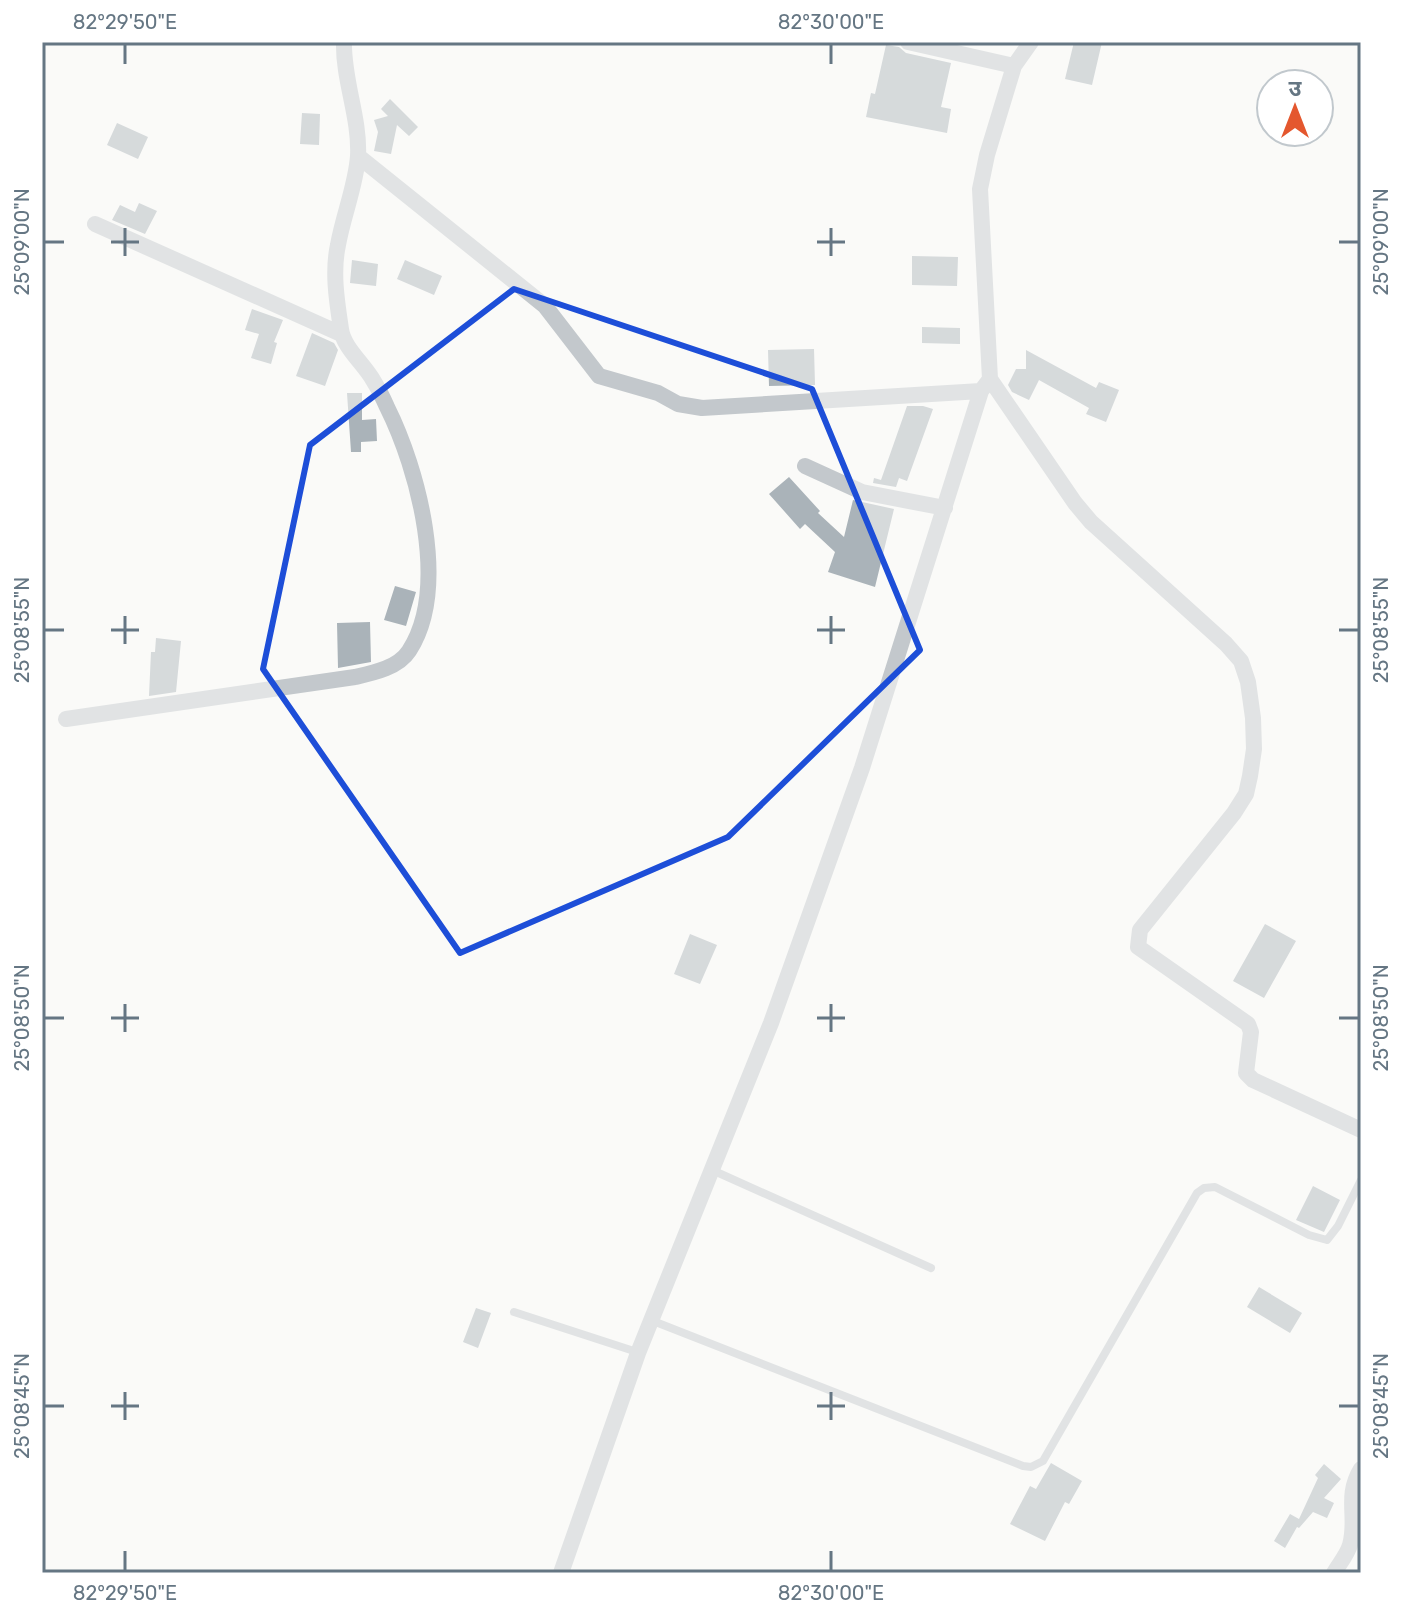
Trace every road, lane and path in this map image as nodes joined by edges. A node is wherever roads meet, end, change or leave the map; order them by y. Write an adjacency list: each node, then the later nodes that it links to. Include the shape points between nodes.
1 (344, 42): 5 (street)
2 (908, 42): 4 (street)
3 (1031, 42): 4 (street)
4 (1014, 66): 8 (street, via 980,189)
5 (358, 156): 7 (street, via 337,248); 8 (street, via 545,306 599,376 702,408)
6 (95, 224): 7 (street)
7 (341, 334): 11 (street, via 373,379 404,442 416,483 429,566 424,617 408,654 383,671 355,677)
8 (986, 385): 10 (street); 12 (street, via 1091,522 1226,644 1241,661 1248,682 1254,749 1246,794 1140,930 1138,947 1248,1024 1246,1073 1253,1080)
9 (805, 466): 10 (street, via 862,492)
10 (945, 508): 13 (street, via 862,768)
11 (66, 719)
12 (1361, 1130)
13 (712, 1170): 15 (lane); 17 (street)
14 (1361, 1180): 17 (lane, via 1327,1240 1215,1187 1197,1193 1043,1461 1031,1467)
15 (931, 1268)
16 (514, 1312): 18 (lane)
17 (653, 1321): 18 (street)
18 (638, 1353): 20 (street)
19 (1361, 1469): 21 (street, via 1350,1495 1350,1545)
20 (561, 1573)
21 (1334, 1573)

